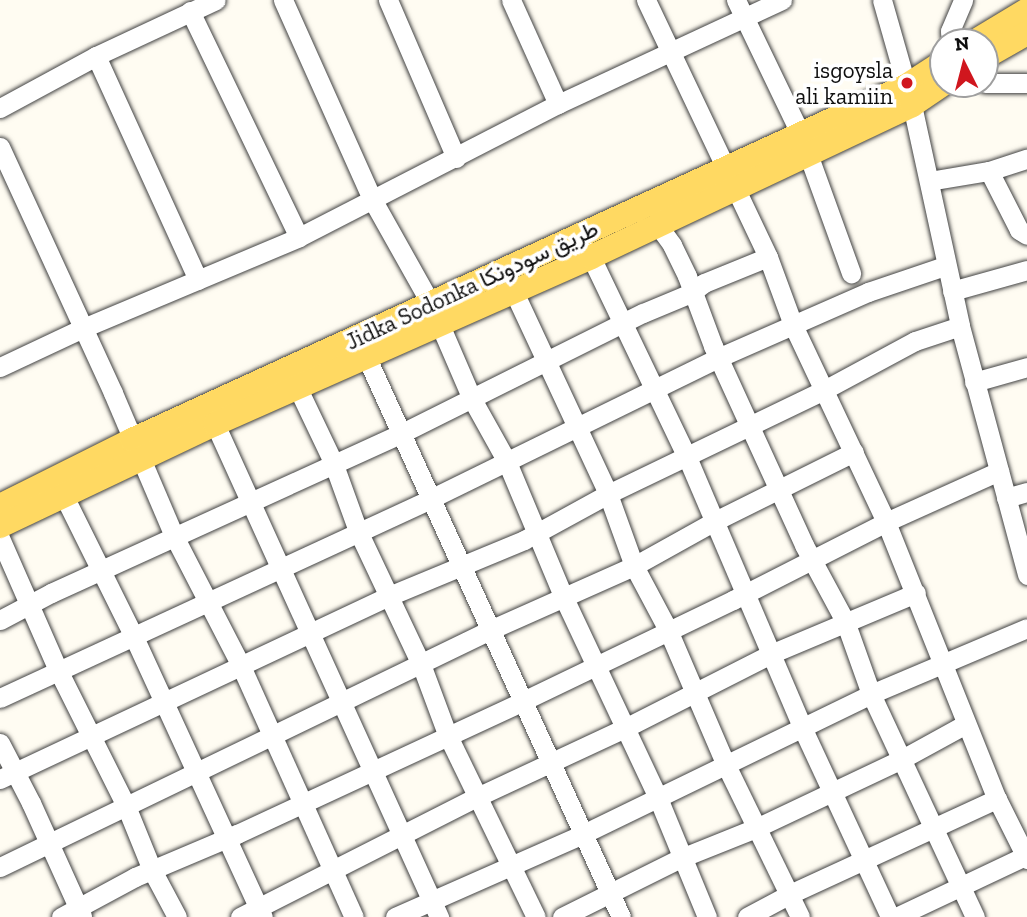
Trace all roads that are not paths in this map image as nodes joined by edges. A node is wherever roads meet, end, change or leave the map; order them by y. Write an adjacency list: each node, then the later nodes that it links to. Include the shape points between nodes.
1 (216, 0): 11 (street)
2 (283, 0): 32 (street)
3 (388, 0): 27 (street)
4 (511, 0): 23 (street)
5 (646, 0): 16 (street)
6 (782, 0): 9 (street)
7 (882, 0): 22 (street)
8 (963, 0): 12 (street)
9 (741, 9): 16 (street); 25 (street)
10 (1027, 10): 13 (main road)
11 (190, 11): 17 (street); 35 (street)
12 (951, 28)
13 (997, 28)
14 (1027, 33): 15 (main road)
15 (999, 49)
16 (670, 52): 23 (street); 30 (street)
17 (96, 56): 24 (street); 41 (street)
18 (929, 76): 22 (main road, Jidka Sodonka طريق سودونكا)
19 (999, 83): 20 (street)
20 (1027, 83)
21 (929, 89): 22 (main road, Jidka Sodonka طريق سودونكا)
22 (909, 95): 25 (main road, Jidka Sodonka طريق سودونكا); 31 (street)
23 (558, 104): 27 (street)
24 (0, 108)
25 (804, 144): 30 (main road, Jidka Sodonka طريق سودونكا); 40 (street)
26 (0, 146): 49 (street)
27 (456, 158): 32 (street)
28 (1027, 159): 29 (street)
29 (989, 171): 31 (street); 34 (street, via 1019,230)
30 (730, 180): 33 (main road, Jidka Sodonka طريق سودونكا); 36 (main road, Jidka Sodonka طريق سودونكا); 37 (street)
31 (929, 181): 38 (street)
32 (372, 199): 35 (street); 45 (street)
33 (657, 225): 36 (main road, Jidka Sodonka طريق سودونكا); 44 (street, via 673,245)
34 (1027, 234)
35 (299, 237): 41 (street)
36 (584, 248): 43 (main road, Jidka Sodonka طريق سودونكا); 45 (main road, Jidka Sodonka طريق سودونكا); 46 (street)
37 (768, 257): 44 (street, via 704,283); 47 (street)
38 (945, 266): 42 (street); 47 (street, via 868,292)
39 (1027, 270): 42 (street)
40 (851, 273)
41 (198, 280): 49 (street)
42 (952, 291): 48 (street)
43 (514, 292): 45 (main road, Jidka Sodonka طريق سودونكا); 52 (street)
44 (691, 293): 46 (street); 51 (street)
45 (435, 314): 50 (main road, Jidka Sodonka طريق سودونكا); 55 (main road, Jidka Sodonka طريق سودونكا); 59 (street)
46 (623, 324): 52 (street); 58 (street)
47 (793, 325): 51 (street); 57 (street)
48 (960, 326): 56 (street); 57 (street, via 915,341)
49 (83, 328): 54 (street); 64 (street)
50 (366, 356): 55 (main road, Jidka Sodonka طريق سودونكا); 63 (street)
51 (720, 357): 58 (street); 61 (street)
52 (545, 362): 59 (street); 62 (street)
53 (1027, 367): 56 (street)
54 (0, 368)
55 (294, 379): 60 (main road, Jidka Sodonka طريق سودونكا); 64 (main road, Jidka Sodonka طريق سودونكا); 67 (street)
56 (974, 382): 69 (street)
57 (824, 390): 61 (street); 65 (street)
58 (656, 391): 62 (street); 66 (street)
59 (472, 399): 63 (street); 68 (street)
60 (215, 424): 64 (main road, Jidka Sodonka طريق سودونكا); 76 (street)
61 (750, 425): 66 (street); 70 (street)
62 (577, 429): 68 (street); 72 (street)
63 (400, 434): 67 (street); 74 (street)
64 (136, 450): 73 (main road, Jidka Sodonka طريق سودونكا); 77 (main road, Jidka Sodonka طريق سودونكا); 83 (street)
65 (855, 452): 70 (street); 79 (street)
66 (687, 457): 72 (street); 78 (street)
67 (333, 462): 76 (street); 81 (street)
68 (507, 462): 74 (street); 82 (street)
69 (999, 471): 75 (street); 79 (street)
70 (778, 491): 78 (street); 85 (street)
71 (1027, 492): 75 (street)
72 (608, 494): 82 (street); 87 (street)
73 (64, 496): 80 (main road, Jidka Sodonka طريق سودونكا); 89 (street)
74 (432, 498): 81 (street); 86 (street)
75 (1006, 498): 90 (street)
76 (251, 502): 83 (street); 88 (street)
77 (0, 506)
78 (715, 521): 87 (street); 91 (street)
79 (886, 522): 85 (street); 92 (street)
80 (0, 526)
81 (358, 531): 88 (street); 93 (street)
82 (536, 532): 86 (street); 94 (street)
83 (174, 536): 89 (street); 95 (street)
84 (0, 538): 96 (street)
85 (812, 559): 91 (street); 98 (street)
86 (463, 565): 93 (street); 100 (street)
87 (634, 566): 94 (street); 101 (street)
88 (283, 567): 95 (street); 102 (street)
89 (100, 572): 96 (street); 103 (street)
90 (1027, 575)
91 (746, 593): 101 (street); 104 (street)
92 (916, 593): 98 (street); 105 (street)
93 (389, 596): 102 (street); 106 (street)
94 (564, 598): 100 (street); 107 (street)
95 (209, 602): 103 (street); 108 (street)
96 (31, 604): 97 (street); 109 (street)
97 (0, 620)
98 (845, 621): 104 (street); 111 (street)
99 (1027, 628): 105 (street)
100 (490, 630): 106 (street); 113 (street)
101 (668, 630): 107 (street); 110 (street)
102 (310, 636): 108 (street); 115 (street)
103 (134, 637): 109 (street); 114 (street)
104 (773, 653): 110 (street); 118 (street)
105 (941, 662): 111 (street); 116 (street)
106 (421, 664): 115 (street); 119 (street)
107 (597, 665): 113 (street); 117 (street)
108 (241, 666): 114 (street); 120 (street)
109 (58, 670): 112 (street); 121 (street)
110 (694, 693): 117 (street); 124 (street)
111 (871, 694): 118 (street); 123 (street)
112 (0, 698)
113 (523, 701): 119 (street); 125 (street)
114 (163, 702): 121 (street); 127 (street)
115 (344, 703): 120 (street); 126 (street)
116 (966, 724): 123 (street); 132 (street)
117 (627, 727): 125 (street); 131 (street)
118 (802, 727): 124 (street); 129 (street)
119 (447, 734): 126 (street); 130 (street)
120 (272, 735): 127 (street); 133 (street)
121 (90, 736): 128 (street); 134 (street)
122 (0, 743): 128 (street)
123 (902, 759): 129 (street); 135 (street)
124 (725, 763): 131 (street); 136 (street)
125 (549, 764): 130 (street); 137 (street)
126 (372, 769): 133 (street); 138 (street)
127 (195, 771): 134 (street); 139 (street)
128 (7, 775): 140 (street)
129 (833, 790): 136 (street); 143 (street)
130 (479, 796): 138 (street); 144 (street)
131 (658, 798): 137 (street); 141 (street)
132 (996, 799): 135 (street); 142 (street)
133 (301, 802): 139 (street); 147 (street)
134 (126, 806): 140 (street); 146 (street)
135 (934, 826): 143 (street); 148 (street)
136 (756, 828): 141 (street); 150 (street)
137 (583, 834): 144 (street); 149 (street)
138 (400, 836): 147 (street); 151 (street)
139 (226, 838): 146 (street); 153 (street)
140 (48, 842): 145 (street); 152 (street)
141 (681, 858): 149 (street); 161 (street)
142 (1026, 858): 148 (street)
143 (864, 860): 150 (street); 164 (street)
144 (511, 864): 151 (street); 158 (street)
145 (0, 867)
146 (152, 870): 152 (street); 154 (street)
147 (332, 871): 153 (street); 156 (street)
148 (962, 888): 165 (street); 166 (street)
149 (610, 893): 159 (street); 160 (street)
150 (790, 894): 162 (street); 163 (street)
151 (435, 908): 157 (street)
152 (74, 913)
153 (262, 913): 155 (street)
154 (177, 917)
155 (240, 917)
156 (354, 917)
157 (395, 917)
158 (536, 917)
159 (562, 917)
160 (621, 917)
161 (707, 917)
162 (747, 917)
163 (800, 917)
164 (890, 917)
165 (896, 917)
166 (975, 917)

